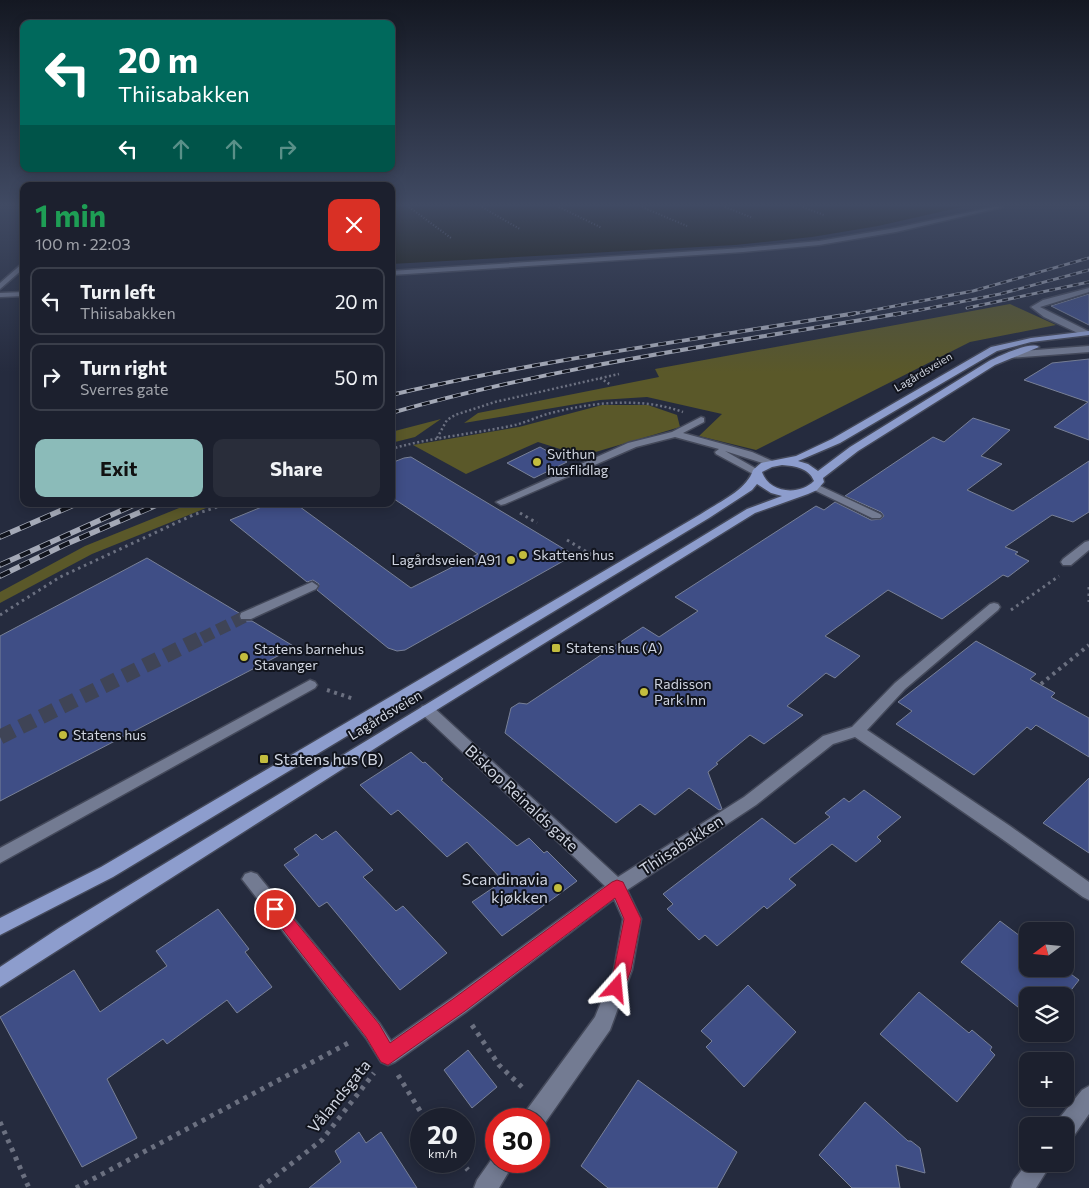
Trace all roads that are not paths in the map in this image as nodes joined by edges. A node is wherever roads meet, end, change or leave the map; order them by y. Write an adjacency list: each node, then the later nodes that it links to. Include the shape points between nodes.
1 (553, 262): 3 (street)
2 (20, 268): 4 (street)
3 (395, 273)
4 (0, 287)
5 (1089, 290): 8 (street, via 1036,307 1044,315)
6 (20, 294): 7 (street)
7 (0, 295)
8 (1087, 332): 10 (main road); 14 (main road, Lagårdsveien, via 994,349 836,441 799,458)
9 (1089, 349): 10 (street)
10 (1009, 355): 16 (main road, via 854,449 826,469)
11 (701, 420): 12 (street)
12 (675, 434): 13 (street); 18 (street, via 632,445)
13 (700, 442): 14 (street); 15 (street)
14 (777, 462): 15 (main road, Lagårdsveien, via 760,467); 16 (main road, via 802,465 811,470)
15 (757, 475): 17 (main road, via 771,489); 32 (main road, Lagårdsveien, via 748,488 705,516 124,862)
16 (817, 482): 17 (main road, Lagårdsveien, via 807,492); 19 (street)
17 (796, 494): 26 (main road, Lagårdsveien, via 752,511)
18 (501, 502)
19 (876, 516)
20 (1089, 544): 21 (street)
21 (1067, 562)
22 (312, 586): 24 (street)
23 (994, 607): 27 (street, Thiisabakken, via 900,686)
24 (246, 616)
25 (310, 685): 28 (street)
26 (427, 710): 30 (street, Biskop Reinalds gate); 33 (main road, Lagårdsveien, via 65,934)
27 (857, 731): 30 (street, Thiisabakken, via 828,740 750,801); 31 (street)
28 (0, 856)
29 (251, 879): 30 (street, Thiisabakken, via 372,1030 388,1056)
30 (617, 887): 35 (street, via 632,919 623,970 603,1023)
31 (1089, 892)
32 (0, 927)
33 (0, 978)
34 (1089, 1097): 36 (street)
35 (542, 1108)
36 (1074, 1117)
37 (1034, 1172): 40 (street)
38 (496, 1173): 39 (street)
39 (485, 1188)
40 (1022, 1188)

